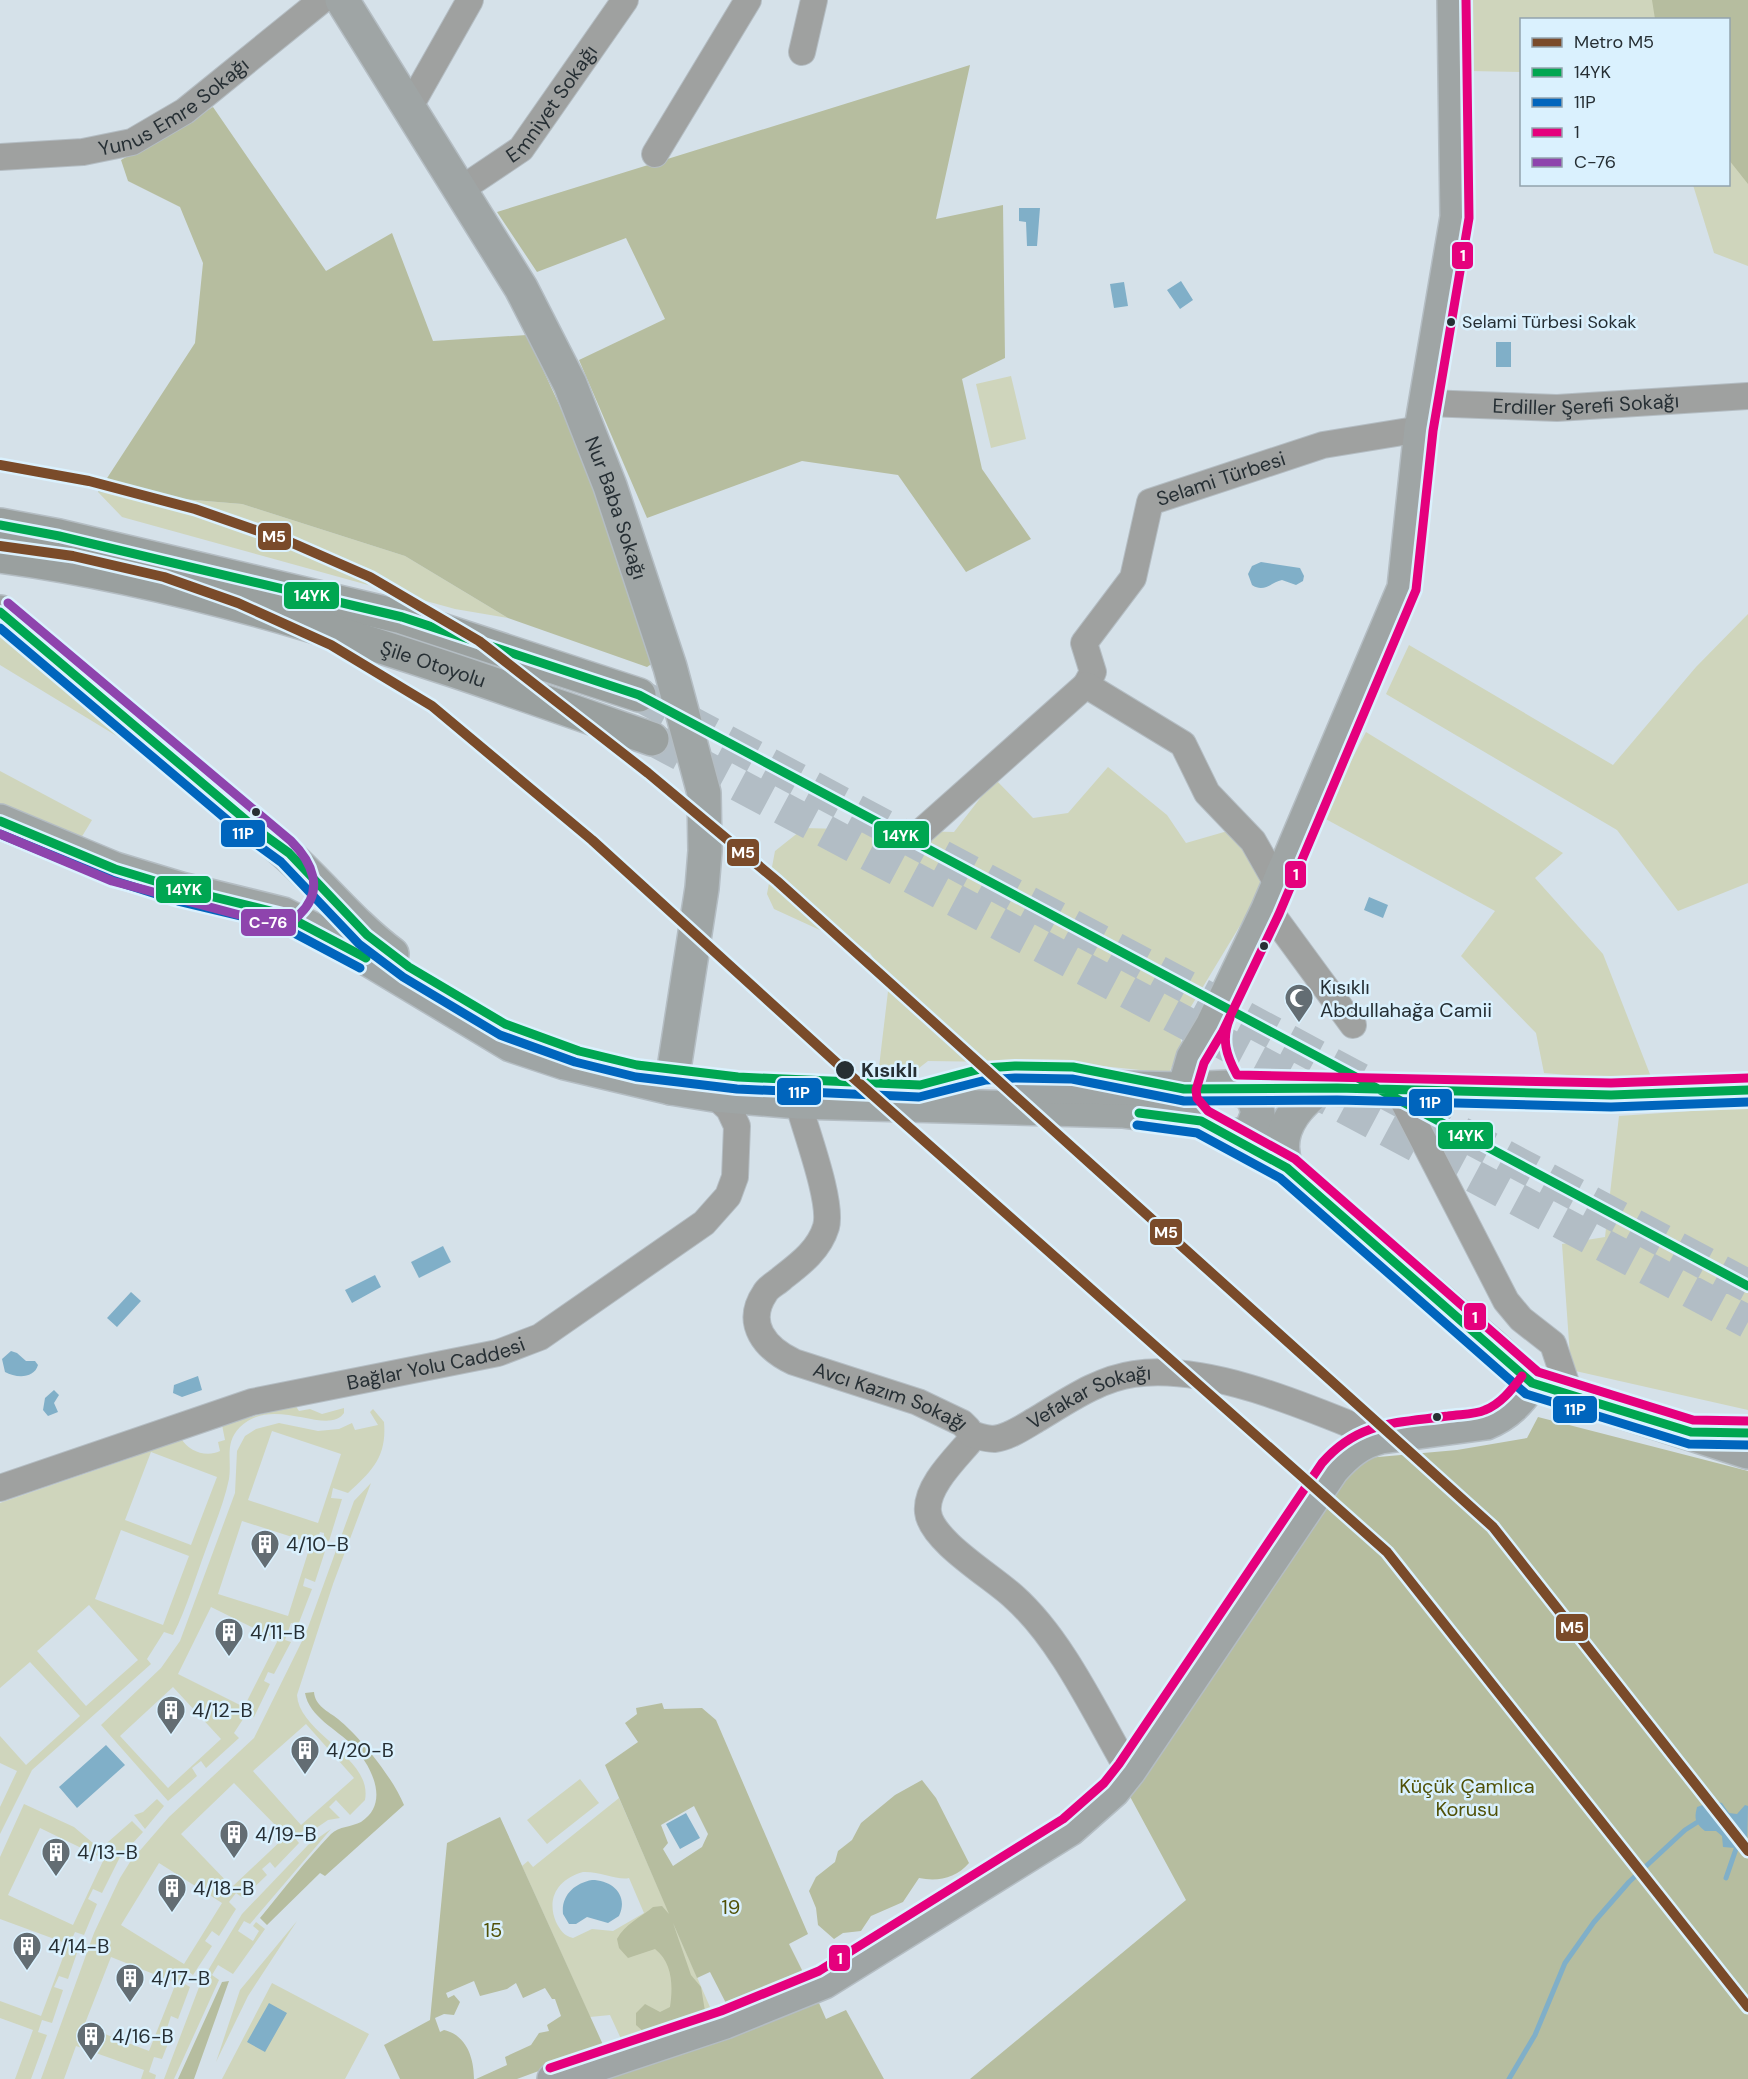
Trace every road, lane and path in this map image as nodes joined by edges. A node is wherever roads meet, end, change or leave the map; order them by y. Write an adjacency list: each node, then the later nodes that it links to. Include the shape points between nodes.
1 (322, 0): 11 (street, Yunus Emre Sokağı, via 185,111 132,142 83,152)
2 (342, 0): 9 (main road, Nur Baba Sokağı)
3 (470, 0): 9 (street)
4 (625, 0): 12 (street, Emniyet Sokağı, via 521,149)
5 (748, 0): 10 (street)
6 (814, 0): 8 (street)
7 (1454, 0): 14 (main road, via 1457,217)
8 (802, 52)
9 (409, 108): 12 (main road, Nur Baba Sokağı)
10 (655, 154)
11 (0, 157)
12 (460, 190): 30 (main road, Nur Baba Sokağı, via 521,288 570,384 610,486 666,656 704,793 702,888)
13 (1748, 396): 14 (street, Erdiller Şerefi Sokağı)
14 (1423, 416): 20 (street, Selami Türbesi, via 1150,502 1133,578 1083,643 1093,672); 26 (main road, via 1404,588)
15 (0, 504): 19 (highway, via 246,566)
16 (0, 525): 19 (highway, Şile Otoyolu)
17 (0, 556): 22 (highway, Şile Otoyolu, via 152,583 291,619)
18 (0, 612): 25 (main road)
19 (402, 617): 21 (highway, Şile Otoyolu)
20 (1086, 685): 24 (street); 26 (street, via 1183,744 1207,793 1253,841)
21 (639, 695)
22 (652, 739)
23 (0, 821): 27 (main road, via 115,869)
24 (922, 831)
25 (292, 856): 27 (main road, via 302,877 301,892 293,907); 30 (main road, via 367,935 409,967 505,1024)
26 (1273, 897): 28 (street); 29 (main road)
27 (283, 914): 30 (main road, via 346,945 511,1045 565,1063)
28 (1353, 1025)
29 (1212, 1026): 31 (main road, via 1216,1064); 32 (main road, via 1193,1058)
30 (671, 1079): 32 (main road, via 738,1077); 36 (main road)
31 (1230, 1087): 32 (main road); 33 (main road); 39 (main road, via 1254,1099 1258,1113 1251,1131)
32 (1184, 1089): 38 (main road, via 1185,1102)
33 (1318, 1089): 34 (main road); 40 (main road, via 1300,1103 1283,1137 1281,1153)
34 (1397, 1089): 35 (main road, via 1611,1095); 42 (street, via 1506,1301 1521,1319 1553,1344)
35 (1748, 1090)
36 (714, 1095): 37 (main road); 48 (street, Bağlar Yolu Caddesi, via 729,1109 737,1126 735,1177 728,1196 704,1223 540,1337 498,1353 252,1402)
37 (798, 1102): 38 (main road, via 1122,1111); 44 (street, Avcı Kazım Sokağı, via 825,1198 826,1225 817,1248 765,1292 757,1310 763,1338 775,1353 794,1362 918,1402 962,1423)
38 (1201, 1121): 39 (main road)
39 (1234, 1137): 40 (main road)
40 (1287, 1168): 41 (main road)
41 (1532, 1383): 42 (main road); 46 (main road, via 1516,1406 1486,1423)
42 (1570, 1395): 43 (main road)
43 (1691, 1432): 45 (main road); 47 (main road)
44 (971, 1434): 46 (street, Vefakar Sokağı, via 993,1439 1003,1436 1087,1389 1133,1374 1152,1373 1237,1386 1295,1403); 49 (street, Avcı Kazım Sokağı, via 971,1440 936,1482 927,1511 932,1526 1020,1602 1044,1628)
45 (1748, 1434)
46 (1381, 1437): 49 (main road, via 1366,1441 1332,1470)
47 (1748, 1452)
48 (0, 1488)
49 (1129, 1772): 50 (main road, via 1070,1829 824,1982 725,2022)
50 (561, 2078)

